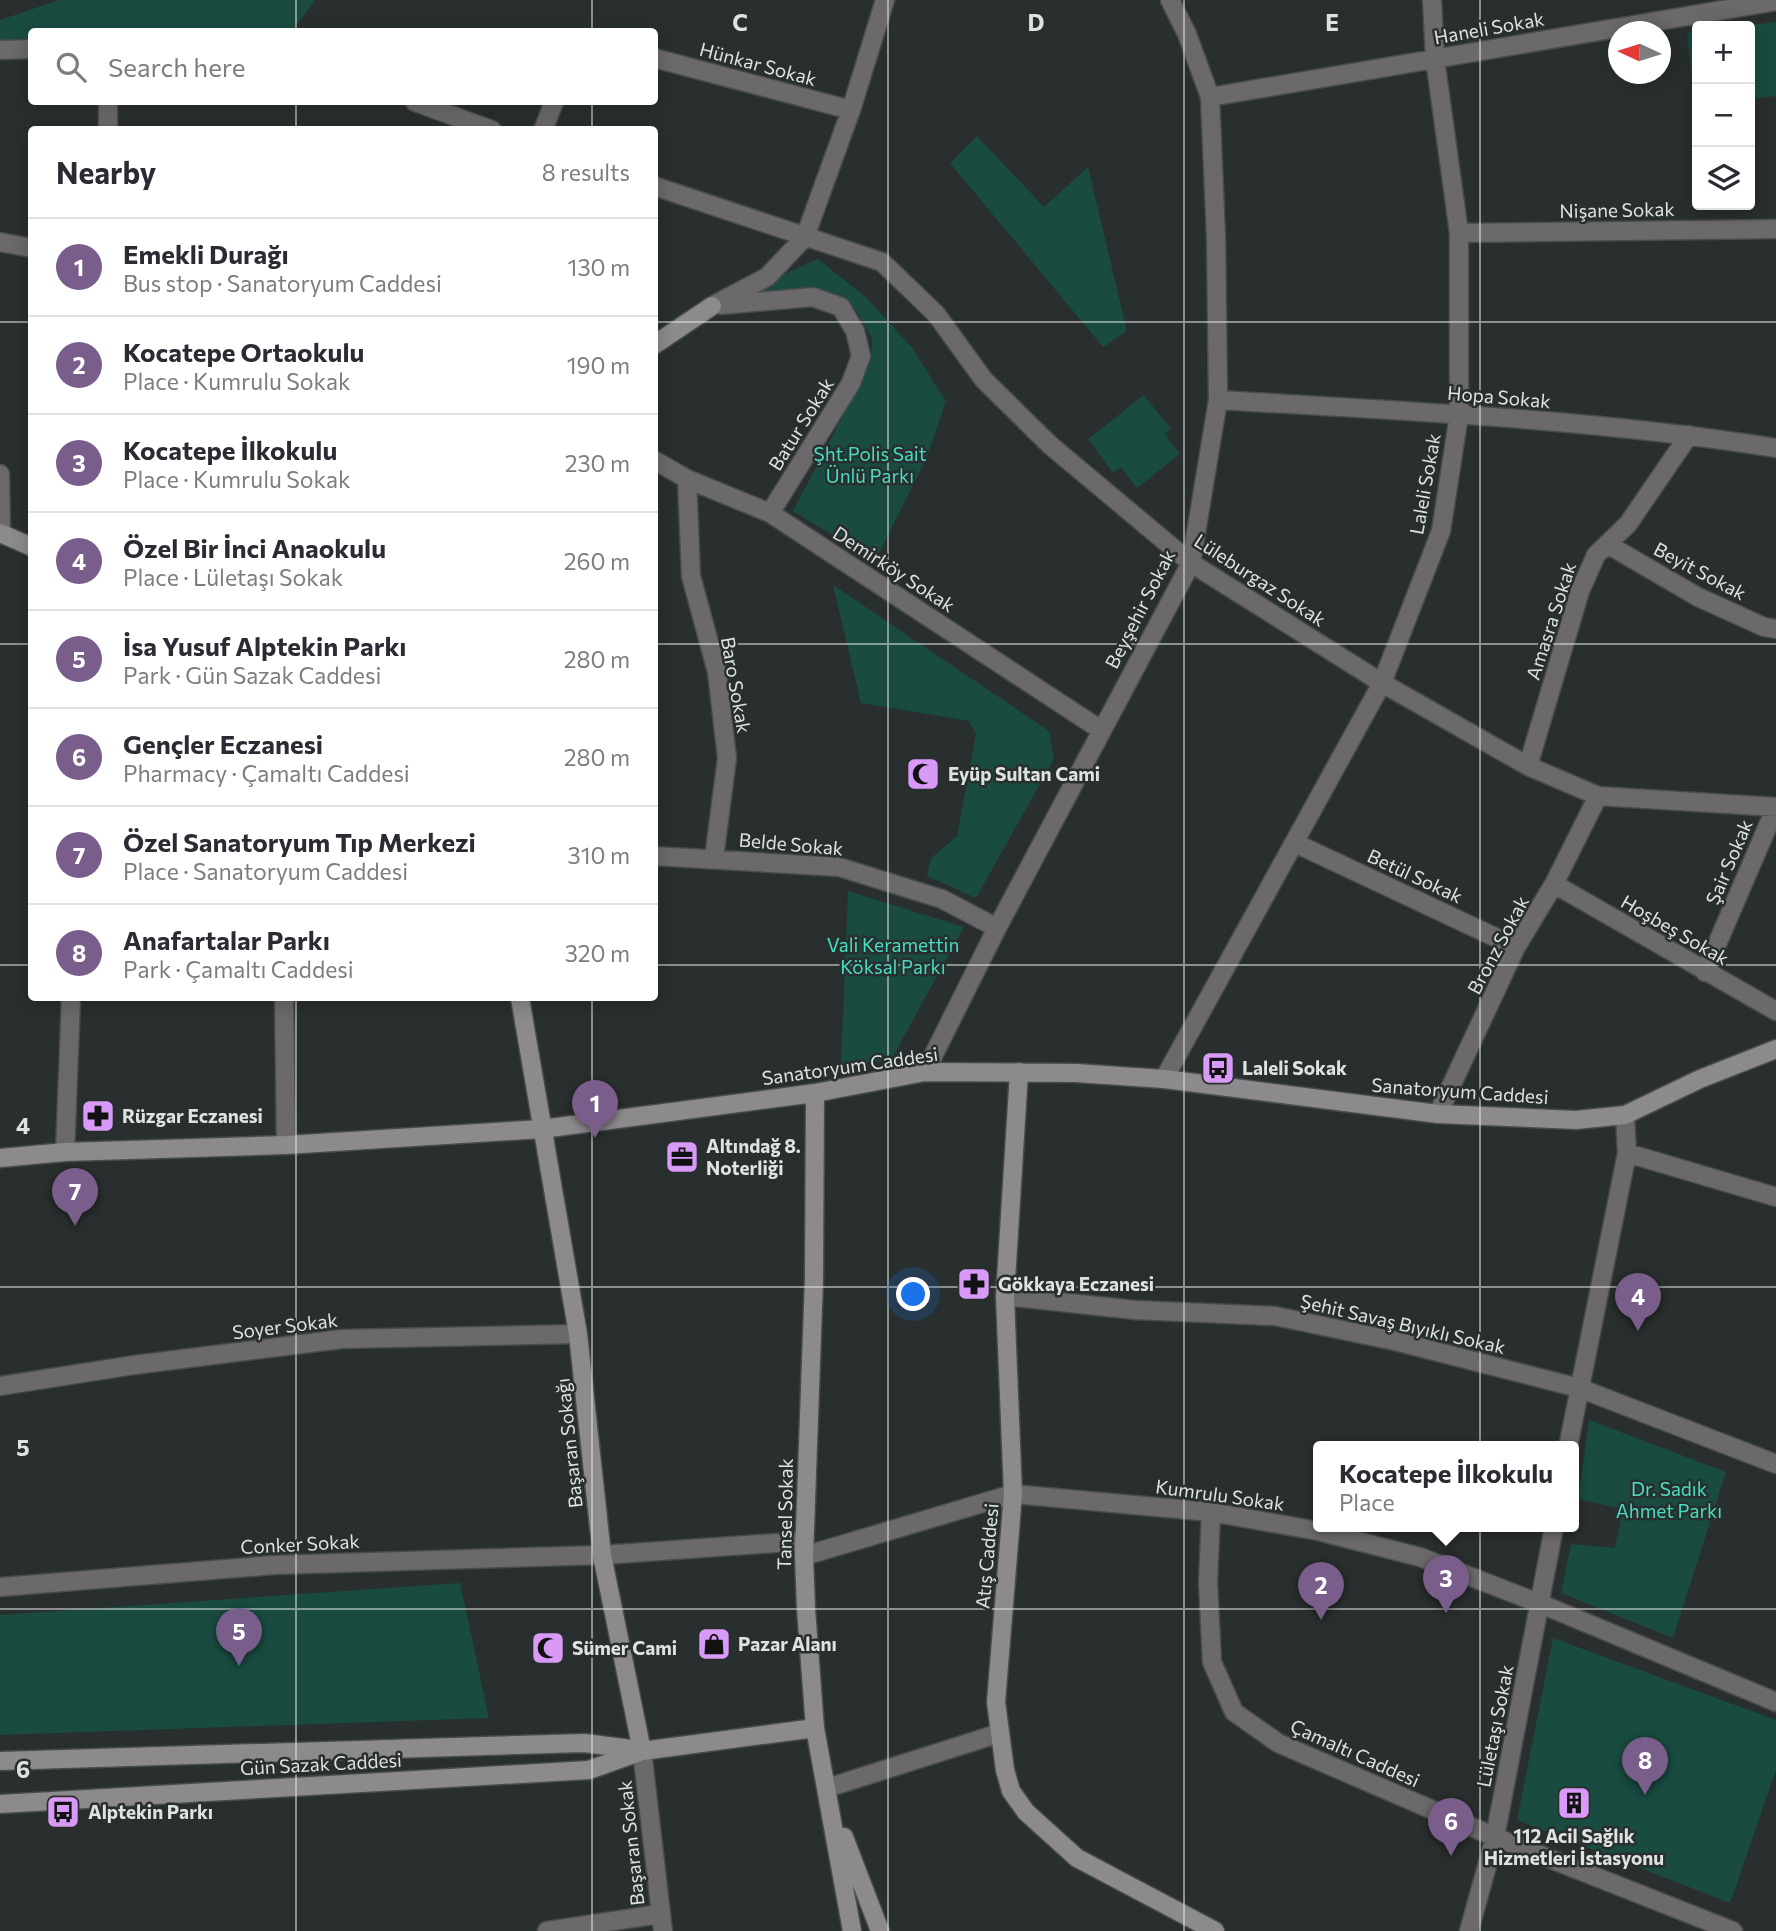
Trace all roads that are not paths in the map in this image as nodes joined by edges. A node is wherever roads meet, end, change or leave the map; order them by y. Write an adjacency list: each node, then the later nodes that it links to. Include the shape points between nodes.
1 (885, 0): 13 (street)
2 (1170, 0): 9 (street, Beyşehir Sokak)
3 (1432, 0): 8 (street, Laleli Sokak)
4 (1776, 1): 8 (street, Haneli Sokak)
5 (28, 49): 6 (street)
6 (0, 50)
7 (658, 59): 13 (street, Hünkar Sokak)
8 (1435, 59): 9 (street, Haneli Sokak); 19 (street, Laleli Sokak)
9 (1210, 97): 25 (street, Beyşehir Sokak)
10 (108, 105): 14 (street)
11 (423, 105): 15 (street)
12 (553, 105): 16 (street)
13 (850, 110): 20 (street)
14 (108, 126)
15 (481, 126)
16 (545, 126)
17 (658, 187): 20 (street, Lüleburgaz Sokak)
18 (1776, 229): 19 (street, Nişane Sokak)
19 (1459, 233): 26 (street, Laleli Sokak)
20 (805, 237): 23 (street, via 767,277); 36 (street, Lüleburgaz Sokak, via 882,262 936,314 984,380 1050,446)
21 (0, 242): 22 (street)
22 (28, 247)
23 (712, 306): 24 (main road, Batur Sokak); 32 (street, Batur Sokak, via 813,297 841,307 855,331 861,356 851,383)
24 (658, 342)
25 (1218, 400): 26 (street, Hopa Sokak); 36 (street, Beyşehir Sokak)
26 (1459, 415): 27 (street, Hopa Sokak); 38 (street, Laleli Sokak, via 1441,531)
27 (1689, 435): 28 (street, Hopa Sokak); 34 (street, Amasra Sokak, via 1628,524)
28 (1776, 448)
29 (658, 462): 31 (street, Demirköy Sokak)
30 (0, 474): 33 (street)
31 (687, 479): 32 (street, Demirköy Sokak); 45 (street, Baro Sokak, via 691,576 717,672 727,758)
32 (770, 513): 39 (street, Demirköy Sokak)
33 (1, 533): 35 (main road)
34 (1607, 544): 37 (street, Beyit Sokak, via 1699,597); 40 (street, Amasra Sokak, via 1596,555 1580,591)
35 (28, 545)
36 (1191, 563): 38 (street, Lüleburgaz Sokak); 39 (street, Beyşehir Sokak)
37 (1776, 629)
38 (1382, 683): 40 (street, Lüleburgaz Sokak); 43 (street, Laleli Sokak)
39 (1101, 730): 47 (street, Beyşehir Sokak)
40 (1528, 766): 41 (street, Lüleburgaz Sokak)
41 (1598, 796): 42 (street, Lüleburgaz Sokak); 46 (street, Bronz Sokak)
42 (1776, 807): 49 (street, Şair Sokak)
43 (1295, 843): 48 (street, Betül Sokak); 57 (street, Laleli Sokak)
44 (658, 856): 45 (street, Belde Sokak)
45 (714, 858): 47 (street, Belde Sokak, via 839,867 942,899)
46 (1554, 884): 48 (street, Bronz Sokak); 49 (street, Hoşbeş Sokak)
47 (997, 928): 55 (street, Beyşehir Sokak)
48 (1516, 947): 59 (street, Bronz Sokak)
49 (1705, 972): 53 (street, Hoşbeş Sokak)
50 (71, 1001): 63 (street)
51 (284, 1001): 62 (street)
52 (521, 1001): 61 (main road)
53 (1776, 1012)
54 (1776, 1049): 60 (main road, Sanatoryum Caddesi)
55 (925, 1072): 56 (main road, Sanatoryum Caddesi); 58 (main road, Sanatoryum Caddesi)
56 (1019, 1072): 57 (main road, Sanatoryum Caddesi); 67 (main road, Atış Caddesi)
57 (1164, 1079): 59 (main road, Sanatoryum Caddesi)
58 (815, 1093): 61 (main road, Sanatoryum Caddesi); 78 (main road, Tansel Sokak)
59 (1438, 1114): 60 (main road, Sanatoryum Caddesi, via 1576,1120)
60 (1625, 1115): 64 (street)
61 (542, 1129): 62 (main road, Sanatoryum Caddesi); 68 (main road, Başaran Sokağı)
62 (286, 1145): 63 (main road, Sanatoryum Caddesi)
63 (65, 1152): 65 (main road, Sanatoryum Caddesi)
64 (1626, 1153): 66 (street); 70 (street)
65 (0, 1157)
66 (1776, 1197)
67 (1005, 1296): 70 (street, Şehit Savaş Bıyıklı Sokak, via 1135,1310 1275,1316); 73 (main road, Atış Caddesi)
68 (578, 1334): 69 (street, Soyer Sokak, via 342,1339); 79 (main road, Başaran Sokağı)
69 (0, 1386)
70 (1578, 1388): 71 (street); 72 (street, Şehit Savaş Bıyıklı Sokak)
71 (1569, 1441)
72 (1776, 1464)
73 (1013, 1494): 74 (street, Kumrulu Sokak); 78 (street, Kumrulu Sokak); 84 (main road, Atış Caddesi, via 996,1702)
74 (1211, 1512): 75 (street, Kumrulu Sokak); 89 (street, Çamaltı Caddesi, via 1212,1662 1234,1712 1278,1743)
75 (1313, 1530)
76 (1322, 1532): 81 (street, Kumrulu Sokak, via 1420,1557)
77 (1553, 1532): 81 (street, Lületaşı Sokak)
78 (804, 1549): 79 (street, Conker Sokak); 83 (main road, Tansel Sokak)
79 (602, 1555): 80 (street, Conker Sokak, via 274,1564); 85 (main road, Başaran Sokağı)
80 (0, 1587)
81 (1541, 1604): 82 (street, Kumrulu Sokak); 89 (street, Lületaşı Sokak)
82 (1776, 1702)
83 (814, 1728): 85 (main road, Gün Sazak Caddesi); 87 (main road, Tansel Sokak)
84 (1000, 1733): 87 (street); 95 (main road, Atış Caddesi, via 1011,1791 1026,1812 1077,1858)
85 (642, 1751): 86 (main road, Gün Sazak Caddesi, via 584,1743); 88 (main road, Gün Sazak Caddesi, via 589,1770); 90 (street, Başaran Sokak)
86 (0, 1761)
87 (828, 1795): 92 (main road, Tansel Sokak); 93 (main road); 94 (main road)
88 (0, 1804)
89 (1495, 1837): 96 (street, Lületaşı Sokak); 97 (street, Çamaltı Caddesi)
90 (662, 1922): 91 (street)
91 (547, 1931)
92 (852, 1931)
93 (862, 1931)
94 (880, 1931)
95 (1215, 1931)
96 (1469, 1931)
97 (1733, 1931)

